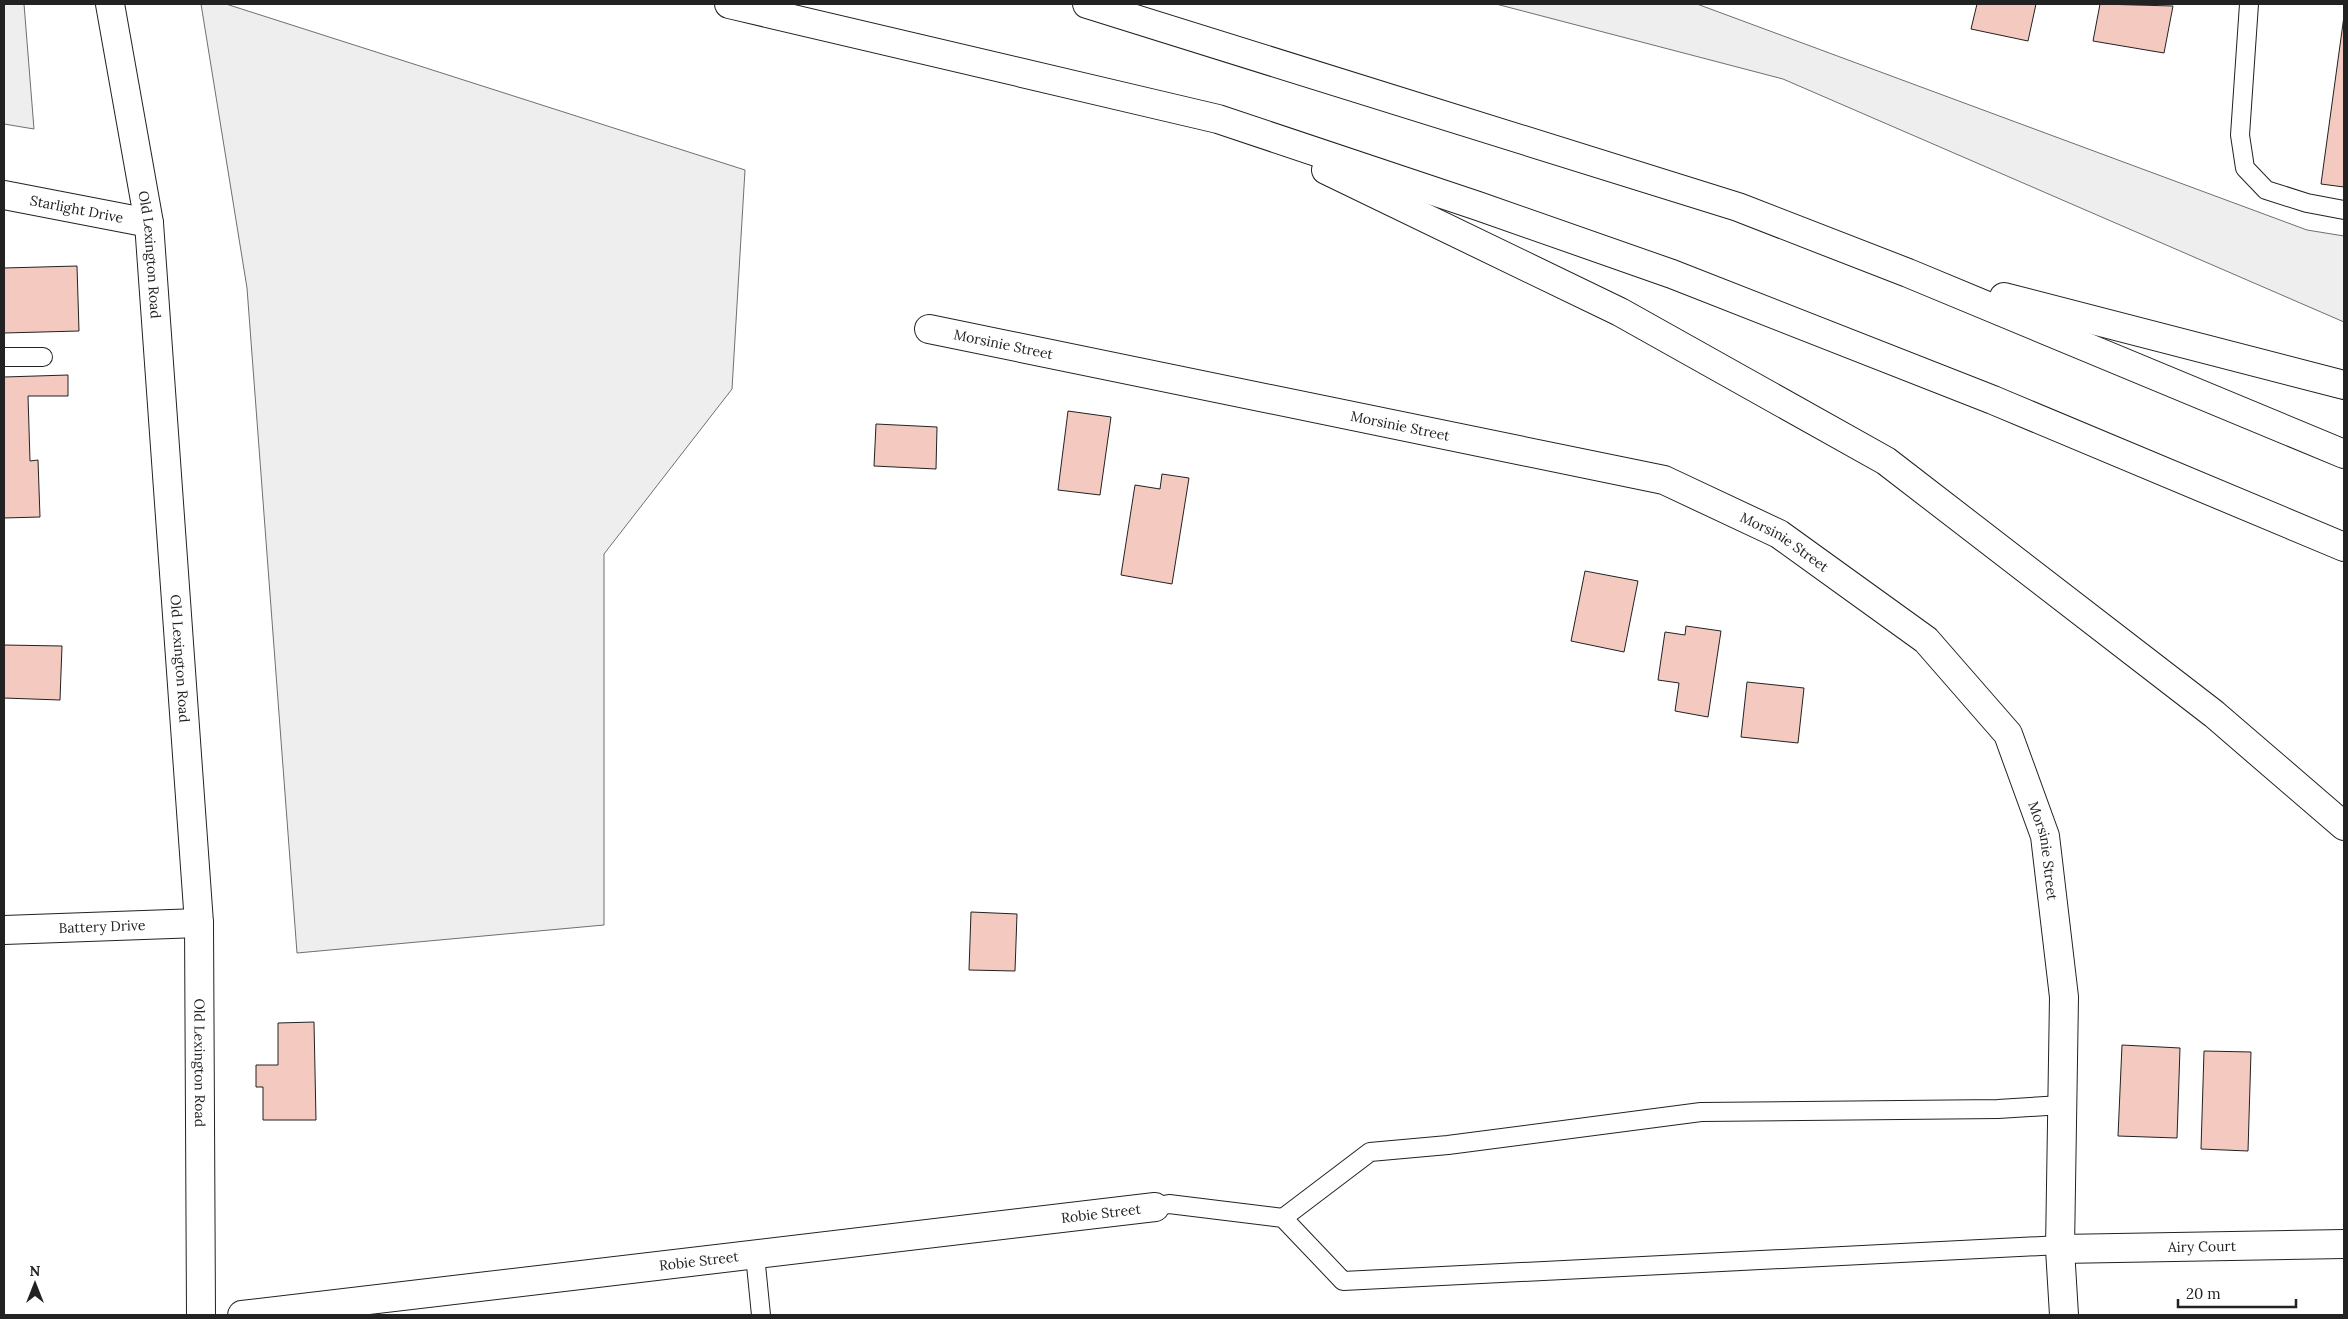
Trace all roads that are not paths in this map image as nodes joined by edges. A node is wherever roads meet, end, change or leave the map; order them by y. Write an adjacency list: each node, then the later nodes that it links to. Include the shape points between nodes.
1 (729, 4): 5 (main road)
2 (1087, 4): 9 (main road, via 1738,207)
3 (2249, 4): 7 (lane, via 2240,135 2245,168 2266,190)
4 (112, 16): 8 (main road, Old Lexington Road)
5 (1218, 119): 15 (main road, via 1672,274 1993,400); 16 (main road, via 1620,312 1886,461 2214,714)
6 (4, 195): 8 (main road, Starlight Drive)
7 (2344, 210)
8 (149, 223): 17 (main road, Old Lexington Road)
9 (1908, 273): 13 (main road); 14 (main road)
10 (929, 329): 19 (main road, Morsinie Street, via 1664,480 1778,534 1926,640 2008,734 2045,836 2064,997)
11 (43, 356): 12 (lane)
12 (4, 357)
13 (2344, 385)
14 (2344, 454)
15 (2344, 547)
16 (2344, 826)
17 (199, 923): 18 (main road, Battery Drive); 26 (main road, Old Lexington Road)
18 (4, 930)
19 (2062, 1105): 21 (lane, via 1998,1109 1701,1112 1370,1152); 23 (main road, Morsinie Street)
20 (1155, 1208): 21 (lane, via 1169,1204); 24 (main road, Robie Street)
21 (1283, 1218): 23 (lane, via 1343,1281)
22 (2344, 1244): 23 (main road, Airy Court)
23 (2060, 1247): 29 (main road, Morsinie Street)
24 (755, 1255): 25 (main road, Robie Street); 28 (lane)
25 (397, 1306): 27 (main road, Robie Street)
26 (201, 1315)
27 (242, 1315)
28 (761, 1315)
29 (2064, 1315)

